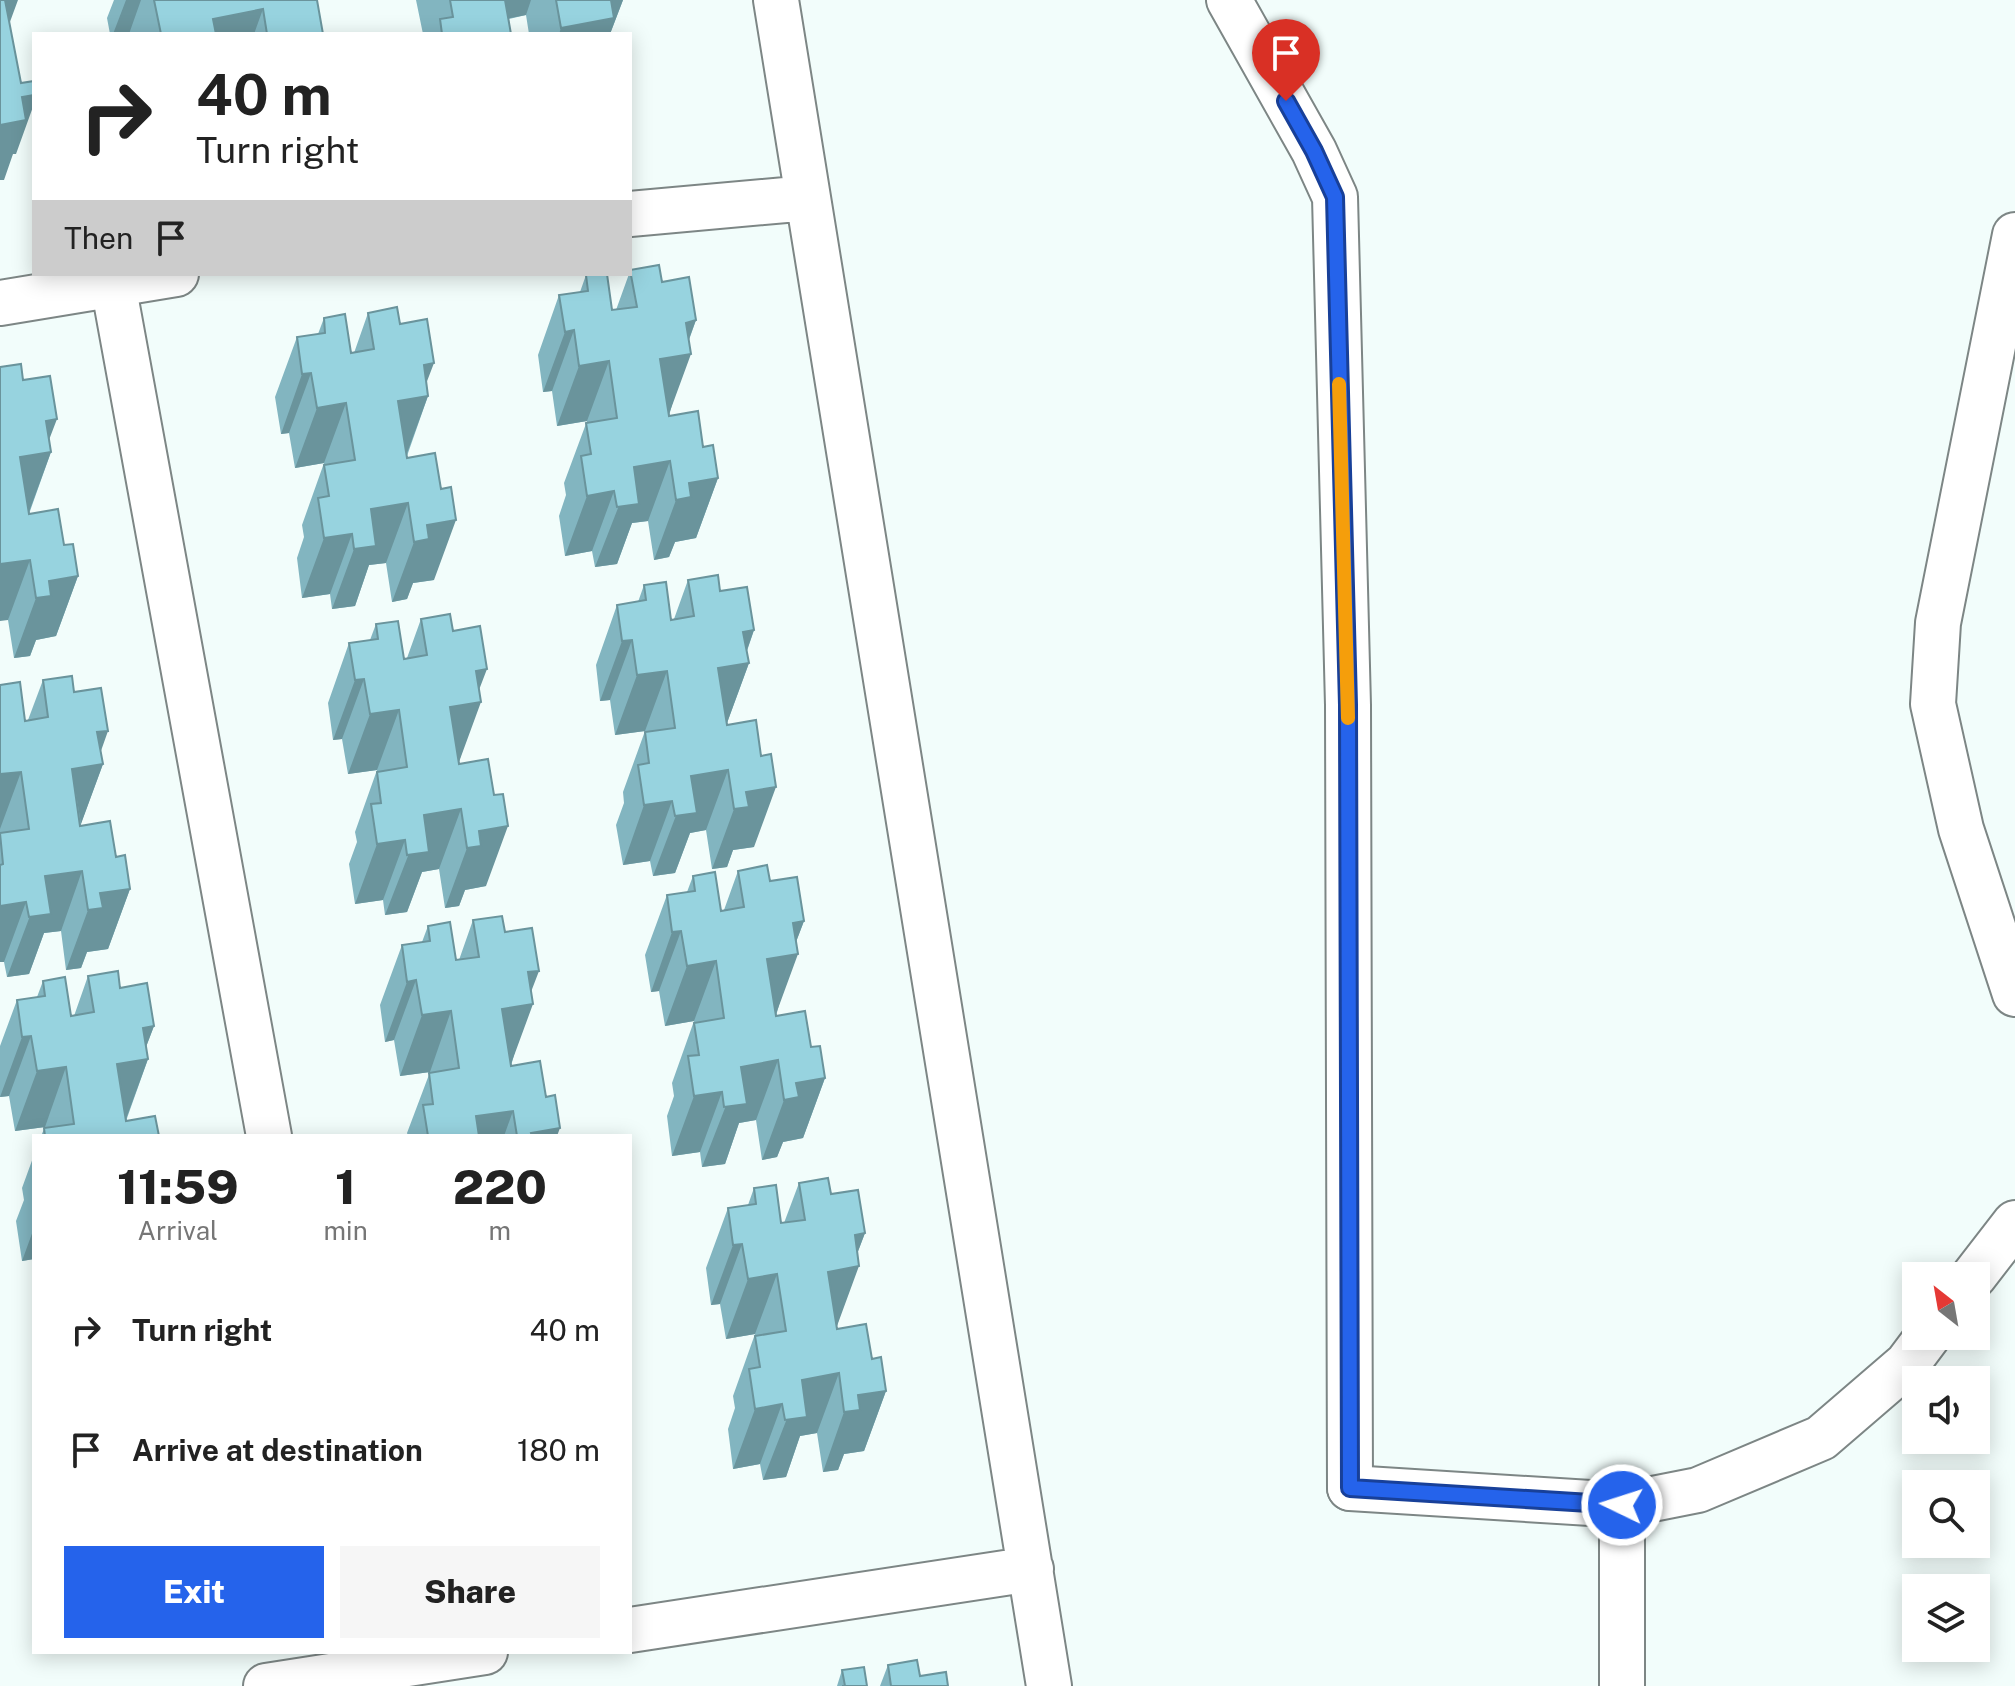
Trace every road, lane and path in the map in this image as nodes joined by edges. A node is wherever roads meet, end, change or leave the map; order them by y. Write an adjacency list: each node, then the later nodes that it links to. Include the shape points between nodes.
1 (776, 0): 3 (street)
2 (1229, 0): 14 (street, via 1335,197 1348,705 1350,1488)
3 (808, 198): 4 (street); 15 (street)
4 (632, 214)
5 (2015, 235): 9 (street, via 1938,623 1933,704 1961,829)
6 (163, 276): 7 (street)
7 (113, 284): 8 (street); 10 (street)
8 (0, 303)
9 (2015, 994)
10 (269, 1134)
11 (2015, 1223): 12 (street)
12 (1985, 1262)
13 (1918, 1350): 14 (street, via 1821,1438 1698,1490)
14 (1622, 1505): 21 (street)
15 (1031, 1569): 16 (street); 20 (street)
16 (632, 1630)
17 (471, 1654): 18 (street)
18 (365, 1669): 19 (street)
19 (266, 1686)
20 (1049, 1686)
21 (1622, 1686)

